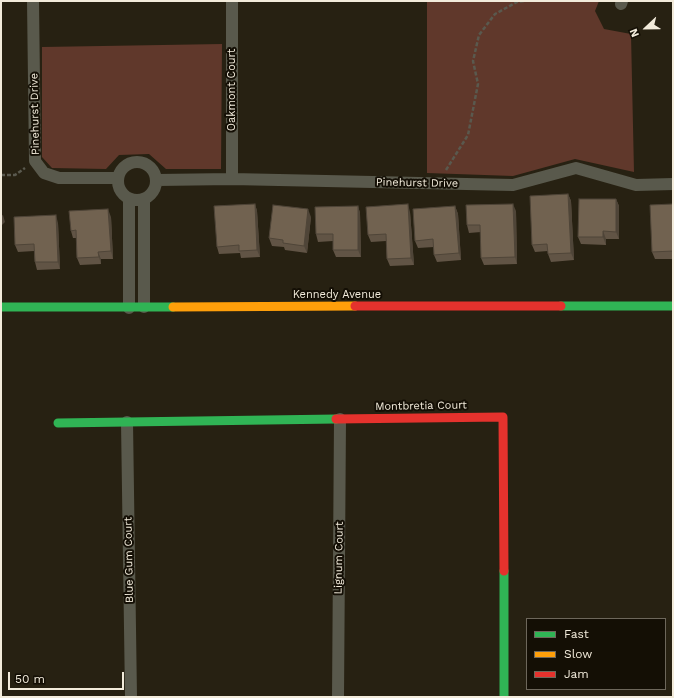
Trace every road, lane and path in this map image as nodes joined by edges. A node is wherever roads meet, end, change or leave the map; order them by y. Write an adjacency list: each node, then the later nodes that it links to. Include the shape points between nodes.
1 (33, 1): 4 (street, Pinehurst Drive)
2 (232, 1): 7 (street, Oakmont Court)
3 (525, 1): 9 (path, via 517,2 495,14 479,35 473,61 478,84 468,135 454,160)
4 (35, 161): 5 (path, via 15,175); 6 (street, Pinehurst Drive, via 44,173 59,178)
5 (1, 175)
6 (118, 178): 8 (street, via 125,166 138,161 151,167); 11 (street, via 120,190)
7 (232, 179): 8 (street, Pinehurst Drive); 9 (street, Pinehurst Drive)
8 (157, 180): 12 (street, via 153,192)
9 (436, 183): 10 (street, Pinehurst Drive, via 513,185 576,168 636,185)
10 (673, 184)
11 (129, 199): 12 (street); 16 (street)
12 (144, 199): 15 (street)
13 (673, 306): 15 (street, Kennedy Avenue)
14 (1, 307): 16 (street, Kennedy Avenue)
15 (144, 307): 16 (street, Kennedy Avenue)
16 (129, 308)
17 (340, 419): 18 (street, Montbretia Court); 21 (street, Lignum Court); 22 (street, Montbretia Court, via 503,417)
18 (127, 422): 19 (street, Montbretia Court); 20 (street, Blue Gum Court)
19 (58, 423)
20 (131, 697)
21 (338, 697)
22 (504, 697)

